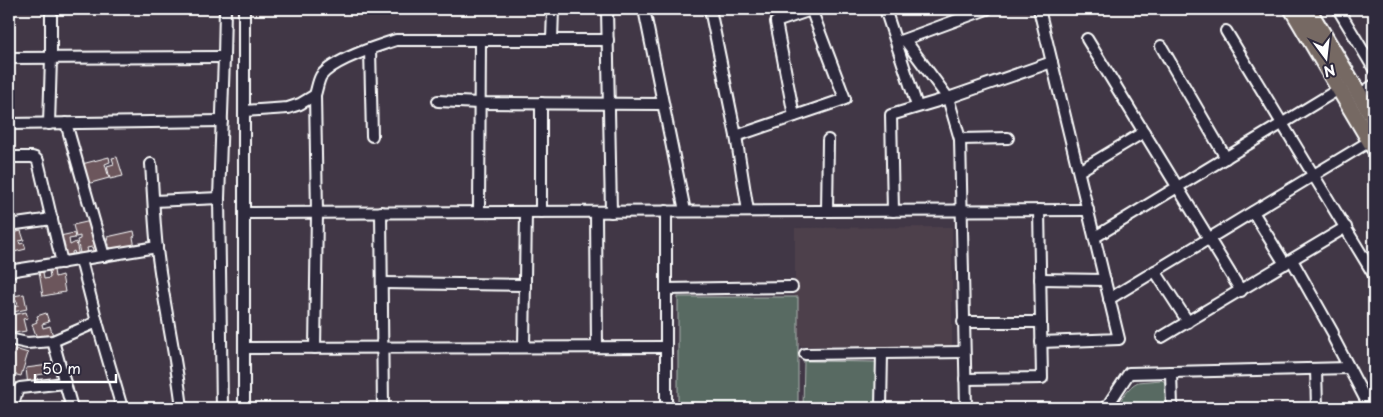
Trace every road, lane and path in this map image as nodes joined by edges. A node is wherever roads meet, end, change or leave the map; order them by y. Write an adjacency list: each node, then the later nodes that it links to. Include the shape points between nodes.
1 (51, 9): 25 (street)
2 (225, 9): 23 (street)
3 (244, 9): 39 (street)
4 (552, 9): 18 (street)
5 (607, 9): 19 (street)
6 (644, 9): 37 (street)
7 (710, 9): 49 (street)
8 (811, 9): 40 (street, via 776,22); 40 (street, via 845,99)
9 (885, 9): 20 (street)
10 (987, 9): 20 (street)
11 (1039, 9): 26 (street)
12 (1292, 9): 29 (main road)
13 (1308, 9): 31 (main road)
14 (1338, 9): 27 (street)
15 (1226, 31): 46 (street)
16 (1087, 39): 47 (street)
17 (480, 40): 18 (street); 22 (street, via 396,40); 34 (street)
18 (552, 40): 19 (street)
19 (608, 40): 36 (street)
20 (901, 41): 32 (street); 38 (street)
21 (1162, 46): 55 (street)
22 (370, 49): 30 (street, via 329,68 320,78); 48 (street)
23 (224, 57): 25 (street); 42 (street)
24 (9, 58): 25 (street)
25 (51, 58): 45 (street)
26 (1052, 62): 32 (street); 57 (street)
27 (1374, 69)
28 (1374, 85): 31 (street)
29 (1339, 89): 46 (street); 53 (main road)
30 (315, 95): 39 (street, via 288,108); 78 (street)
31 (1360, 95): 41 (main road)
32 (948, 98): 38 (street); 51 (street)
33 (438, 101): 34 (street)
34 (479, 103): 35 (street); 70 (street)
35 (541, 103): 36 (street); 72 (street)
36 (609, 104): 37 (street); 74 (street)
37 (663, 104): 64 (street)
38 (917, 106): 67 (street, via 891,114)
39 (244, 111): 77 (street)
40 (794, 116): 49 (street)
41 (1374, 119)
42 (222, 121): 43 (street); 60 (street)
43 (66, 123): 45 (street); 85 (street)
44 (9, 124): 45 (street)
45 (49, 124)
46 (1282, 124): 55 (street); 58 (street)
47 (1144, 132): 57 (street); 59 (street)
48 (372, 136)
49 (736, 136): 65 (street)
50 (1008, 138): 51 (street)
51 (960, 139): 68 (street)
52 (828, 140): 66 (street)
53 (1372, 144): 58 (street)
54 (9, 157): 79 (street, via 32,156 38,161)
55 (1226, 158): 59 (street)
56 (151, 164): 61 (street)
57 (1079, 171): 63 (street)
58 (1314, 175): 76 (street); 81 (street)
59 (1177, 187): 82 (street); 83 (street)
60 (219, 198): 61 (street); 126 (street)
61 (154, 201): 84 (street)
62 (1039, 210): 63 (street); 68 (street); 92 (street)
63 (1088, 210): 82 (street)
64 (685, 211): 65 (street); 75 (street)
65 (748, 211): 66 (street)
66 (827, 211): 67 (street)
67 (893, 211): 68 (street)
68 (961, 211): 101 (street)
69 (381, 212): 70 (street); 78 (street); 94 (street)
70 (479, 212): 71 (street)
71 (526, 212): 72 (street); 95 (street)
72 (540, 212): 73 (street)
73 (596, 212): 74 (street); 110 (street)
74 (611, 212): 75 (street)
75 (666, 212): 97 (street)
76 (1253, 212): 83 (street); 87 (street)
77 (244, 213): 78 (street); 112 (street)
78 (317, 213): 113 (street)
79 (52, 219): 80 (street); 88 (street)
80 (9, 225)
81 (1346, 227): 87 (street); 91 (street)
82 (1095, 237): 93 (street)
83 (1209, 239): 90 (street); 98 (street)
84 (157, 247): 85 (street); 125 (street)
85 (104, 256): 86 (street)
86 (81, 260): 88 (street); 100 (street)
87 (1289, 262): 98 (street); 117 (street, via 1334,336)
88 (62, 263): 89 (street)
89 (9, 271)
90 (1154, 271): 99 (street); 103 (street)
91 (1374, 275)
92 (1040, 279): 93 (street); 102 (street)
93 (1105, 280): 99 (street)
94 (382, 283): 95 (street); 108 (street)
95 (525, 284): 109 (street)
96 (792, 287): 97 (street)
97 (666, 289): 111 (street)
98 (1241, 290): 103 (street)
99 (1109, 299): 107 (street, via 1119,339)
100 (97, 322): 106 (street); 124 (street)
101 (964, 322): 102 (street); 114 (street)
102 (1041, 322): 107 (street)
103 (1188, 322): 105 (street)
104 (9, 338): 106 (street, via 27,343)
105 (1162, 338)
106 (53, 341): 121 (street)
107 (1041, 342): 120 (street, via 1042,378)
108 (382, 347): 109 (street); 113 (street); 128 (street)
109 (524, 347): 110 (street)
110 (597, 347): 111 (street)
111 (666, 347): 129 (street)
112 (244, 348): 113 (street); 127 (street)
113 (315, 348)
114 (964, 352): 115 (street); 120 (street)
115 (882, 353): 116 (street); 130 (street)
116 (805, 354)
117 (1349, 368): 118 (street); 135 (street)
118 (1316, 369): 119 (street); 134 (street)
119 (1171, 372): 132 (street, via 1129,373); 133 (street)
120 (965, 379): 131 (street)
121 (64, 383): 122 (street, via 20,388); 123 (street)
122 (12, 408)
123 (72, 408)
124 (122, 408)
125 (182, 408)
126 (222, 408)
127 (244, 408)
128 (383, 408)
129 (666, 408)
130 (881, 408)
131 (966, 408)
132 (1106, 408)
133 (1172, 408)
134 (1317, 408)
135 (1370, 408)

